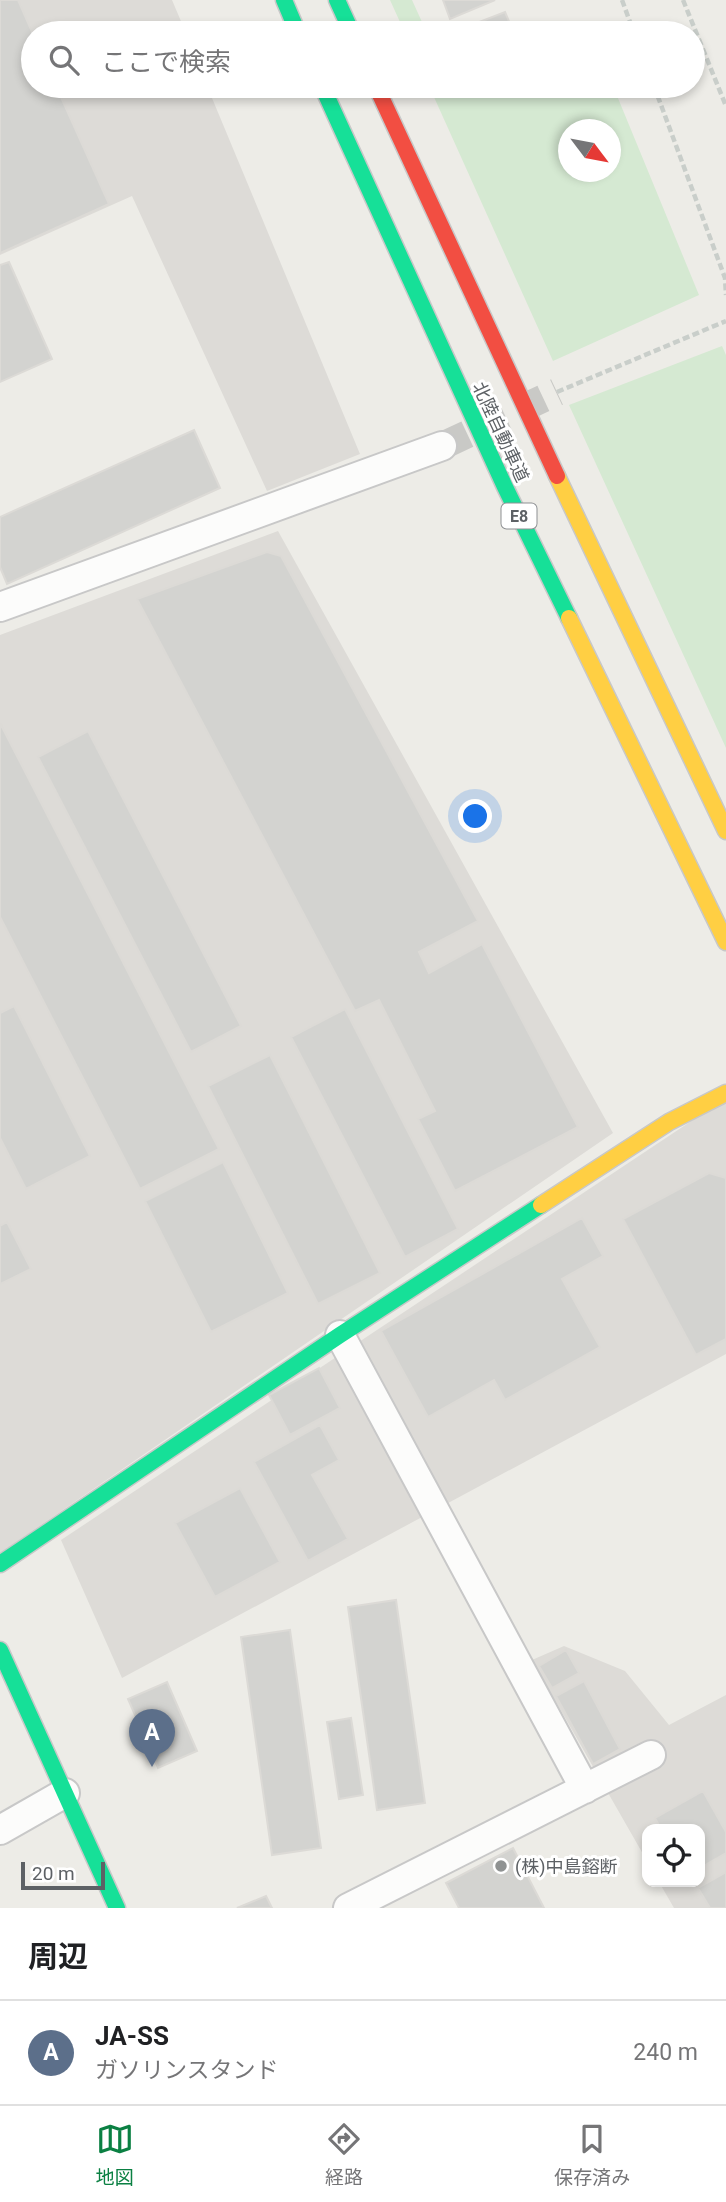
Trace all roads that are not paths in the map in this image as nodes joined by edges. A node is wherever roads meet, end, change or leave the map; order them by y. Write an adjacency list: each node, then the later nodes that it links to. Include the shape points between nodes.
1 (284, 0): 3 (main road)
2 (337, 0): 4 (main road)
3 (293, 21)
4 (347, 21)
5 (327, 98): 10 (main road, 北陸自動車道 / E8, via 505,487)
6 (382, 98): 9 (main road, 北陸自動車道)
7 (442, 446): 8 (street)
8 (0, 607)
9 (726, 831)
10 (726, 942)
11 (726, 1093): 12 (main road, via 669,1122)
12 (340, 1335): 13 (main road); 16 (street)
13 (0, 1564)
14 (0, 1650): 17 (main road)
15 (651, 1755): 16 (street)
16 (585, 1788): 20 (street)
17 (65, 1793): 18 (street); 19 (main road)
18 (0, 1830)
19 (117, 1908)
20 (348, 1908)

